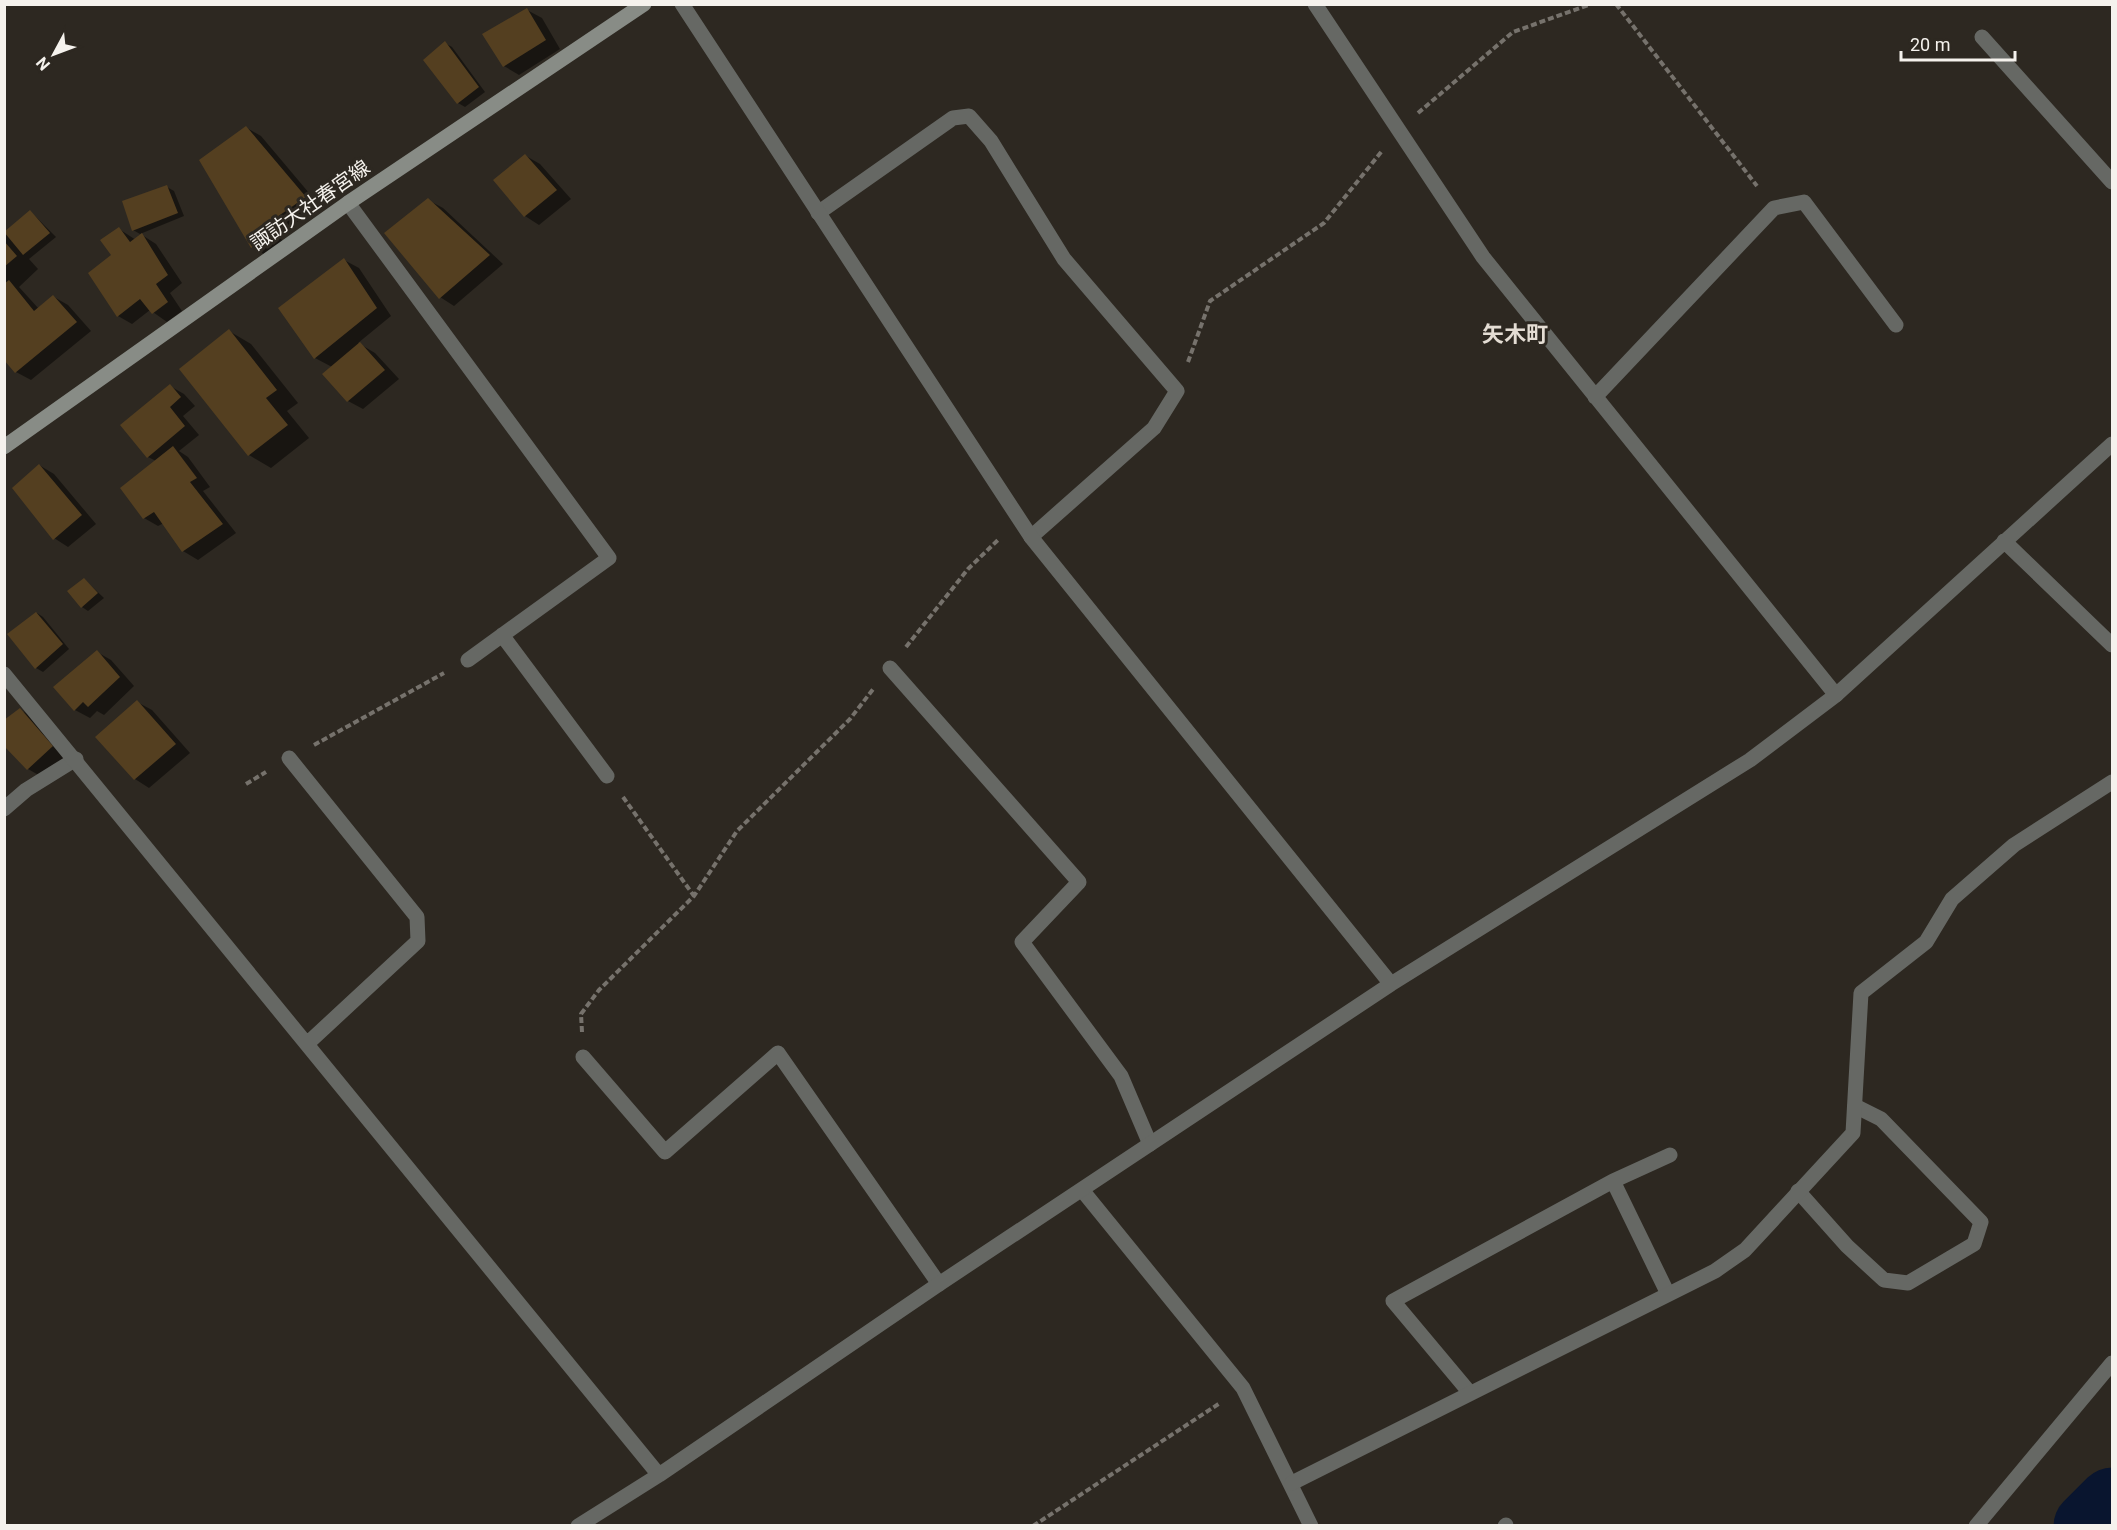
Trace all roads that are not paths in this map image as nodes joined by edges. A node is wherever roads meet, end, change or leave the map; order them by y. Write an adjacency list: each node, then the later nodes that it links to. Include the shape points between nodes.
1 (644, 4): 6 (main road, 諏訪大社春宮線)
2 (682, 4): 7 (street)
3 (1315, 4): 9 (street, via 1483,257)
4 (1982, 37): 5 (street)
5 (2112, 182)
6 (348, 203): 11 (main road, 諏訪大社春宮線); 14 (street, via 609,558)
7 (818, 213): 12 (street); 12 (street, via 953,118 969,116 991,141 1064,259 1177,391 1154,428)
8 (1896, 325): 9 (street, via 1804,202 1774,208)
9 (1595, 397): 19 (street)
10 (2112, 444): 13 (street)
11 (4, 447)
12 (1030, 537): 25 (street)
13 (2004, 541): 15 (street); 19 (street)
14 (502, 635): 16 (street); 22 (street)
15 (2112, 645)
16 (468, 660)
17 (890, 668): 29 (street, via 1079,882 1022,942 1121,1076)
18 (4, 674): 21 (street)
19 (1836, 695): 25 (street, via 1750,760)
20 (289, 758): 26 (street, via 417,917 418,941)
21 (76, 759): 24 (street, via 26,790); 26 (street)
22 (607, 776)
23 (2112, 782): 28 (street, via 2014,845 1952,899 1926,942 1861,993)
24 (4, 809)
25 (1391, 984): 29 (street)
26 (308, 1043): 38 (street)
27 (583, 1057): 34 (street, via 665,1152 778,1053)
28 (1855, 1106): 33 (street, via 1853,1133); 33 (street, via 1881,1119 1981,1222 1974,1244 1908,1283 1884,1280)
29 (1150, 1144): 32 (street)
30 (1670, 1155): 31 (street)
31 (1613, 1181): 35 (street); 37 (street, via 1393,1301)
32 (1082, 1190): 34 (street); 39 (street, via 1243,1388)
33 (1798, 1191): 35 (street, via 1744,1250 1715,1271)
34 (939, 1284): 38 (street)
35 (1668, 1294): 37 (street)
36 (2112, 1363): 42 (street)
37 (1470, 1393): 39 (street)
38 (659, 1474): 40 (street)
39 (1292, 1483): 41 (street)
40 (578, 1526)
41 (1311, 1526)
42 (1976, 1526)

